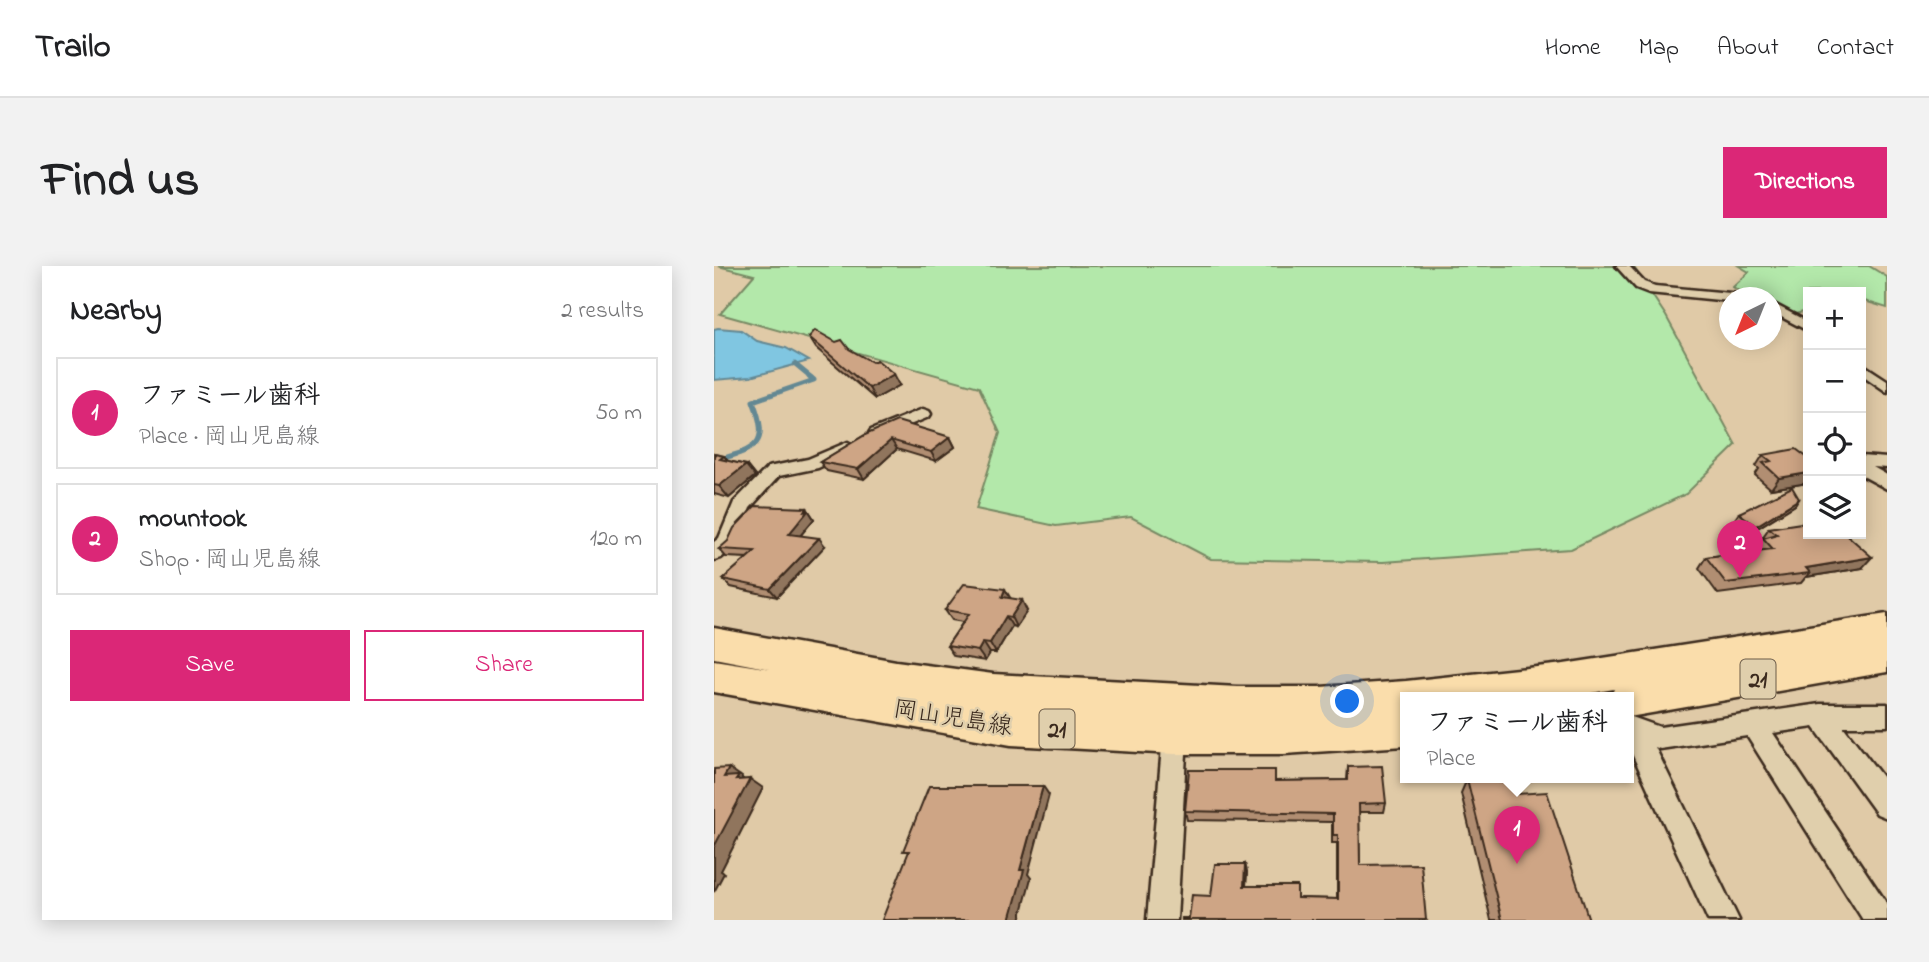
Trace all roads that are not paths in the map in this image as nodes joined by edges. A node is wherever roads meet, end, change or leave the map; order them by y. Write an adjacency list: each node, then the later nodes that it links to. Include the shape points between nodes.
1 (1622, 266): 2 (street, via 1640,285 1653,290)
2 (1719, 296)
3 (1782, 313): 4 (street)
4 (1803, 324)
5 (1866, 371): 6 (street)
6 (1887, 387)
7 (923, 414): 12 (street, via 828,458 774,471 741,506 727,542)
8 (1866, 461): 9 (street)
9 (1887, 463)
10 (1866, 471): 11 (street)
11 (1887, 483)
12 (714, 553)
13 (1887, 628): 16 (main road, 岡山児島線 / 21)
14 (1887, 656): 21 (main road, 21)
15 (726, 669): 18 (main road, 岡山児島線 / 21, via 910,679 1075,697 1238,704); 26 (main road, 岡山児島線 / 21, via 1011,727)
16 (1567, 690): 17 (main road, 岡山児島線 / 21)
17 (1527, 692)
18 (1400, 698)
19 (1820, 715): 20 (street); 23 (street); 27 (street)
20 (1887, 715)
21 (1634, 718)
22 (1634, 722): 23 (street, via 1660,738)
23 (1753, 724): 30 (street)
24 (1400, 728): 26 (main road, 岡山児島線 / 21)
25 (1634, 728): 29 (street)
26 (1175, 735): 28 (street)
27 (1887, 804)
28 (1162, 920)
29 (1724, 920)
30 (1880, 920)

